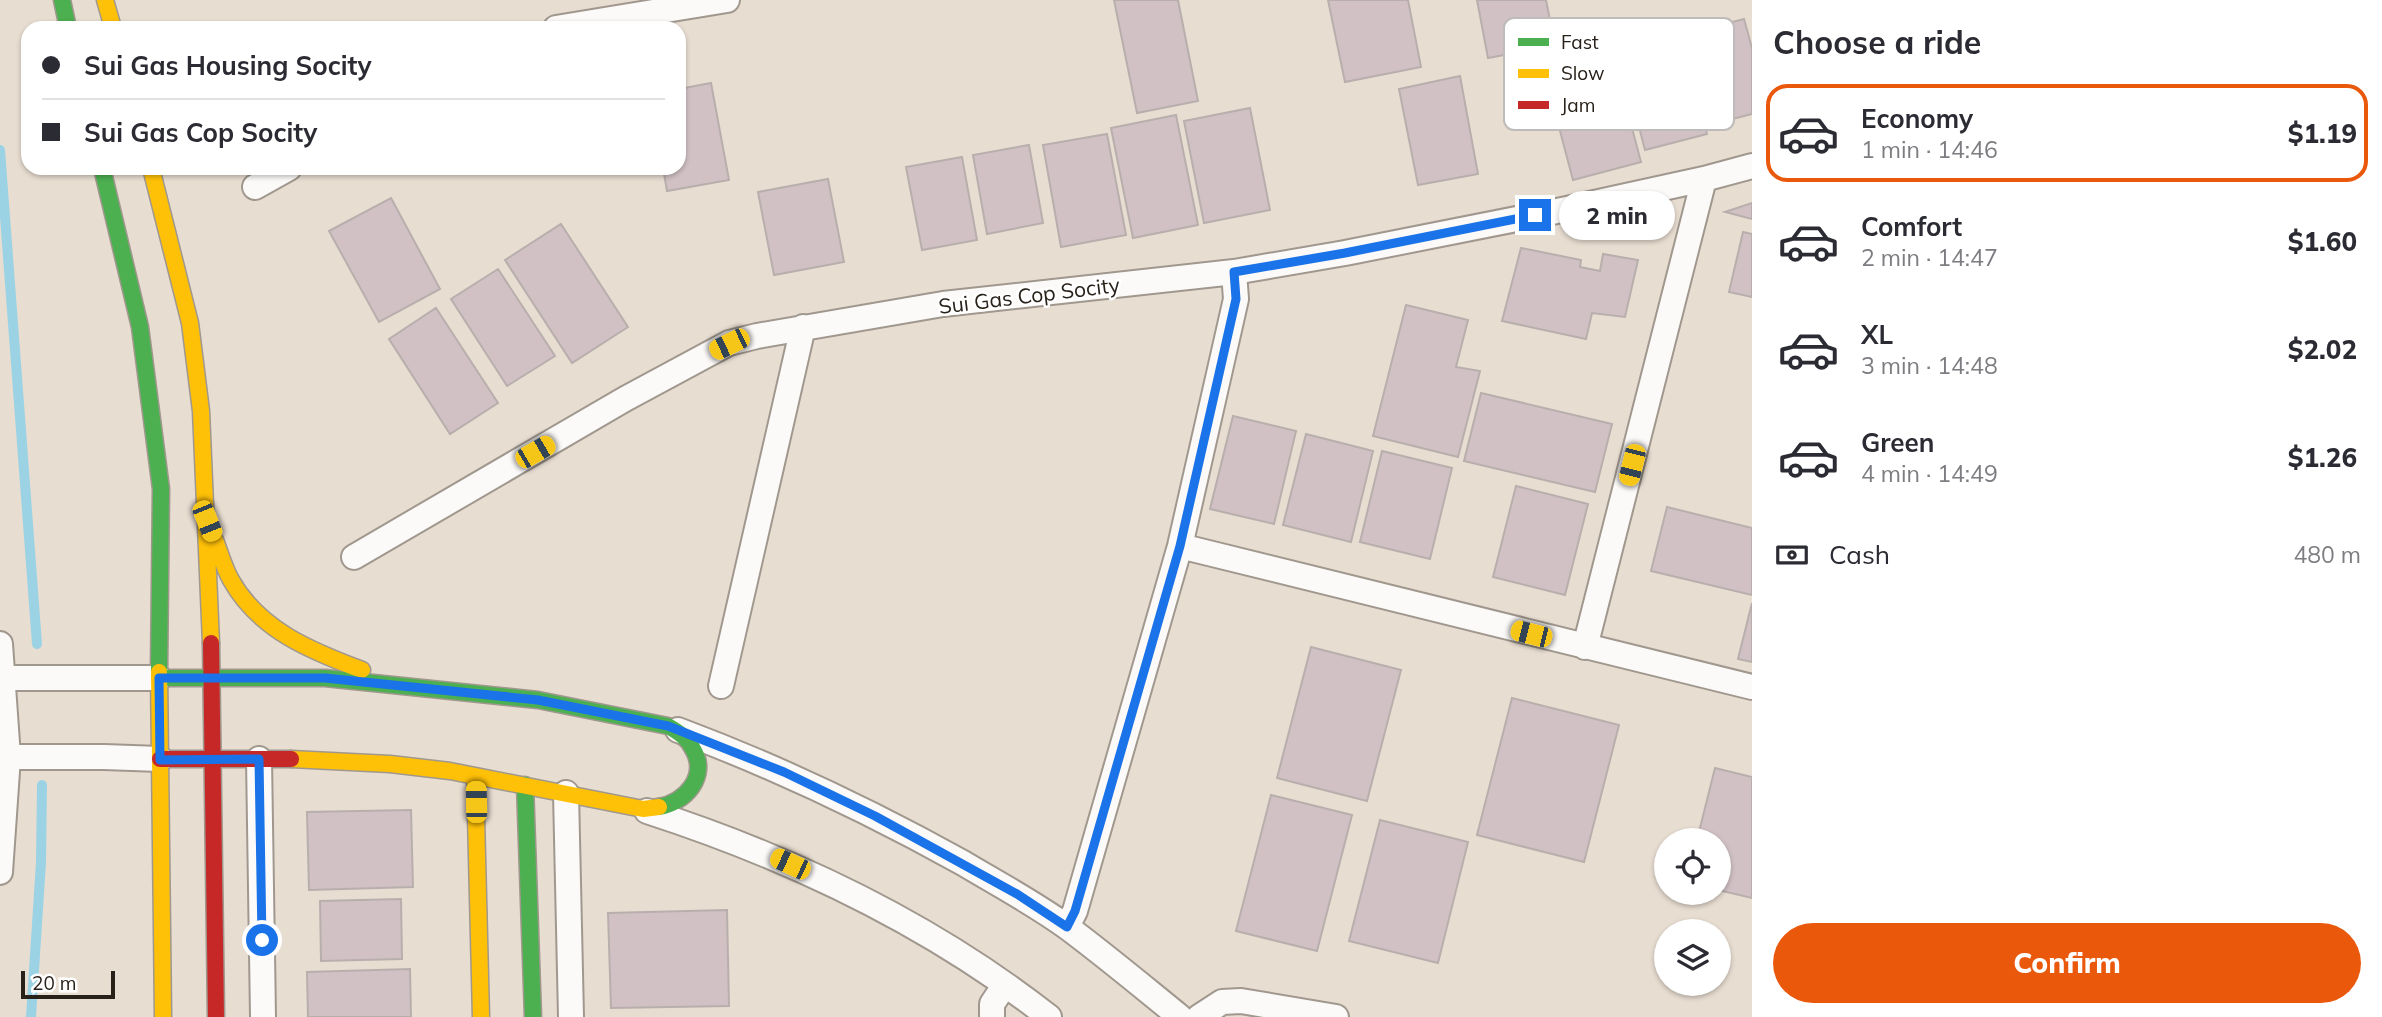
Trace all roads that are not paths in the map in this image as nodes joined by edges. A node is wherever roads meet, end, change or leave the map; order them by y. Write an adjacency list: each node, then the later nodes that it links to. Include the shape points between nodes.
1 (61, 0): 5 (main road)
2 (105, 0): 6 (main road)
3 (727, 0): 4 (street)
4 (610, 9): 7 (street)
5 (66, 21)
6 (111, 21)
7 (576, 21)
8 (1752, 166): 12 (street, Sui Gas Cop Socity)
9 (104, 175): 22 (main road, via 140,327 161,489)
10 (153, 175): 16 (main road, via 190,323)
11 (276, 175): 13 (street)
12 (1704, 179): 14 (street, Sui Gas Cop Socity); 20 (street)
13 (255, 187)
14 (1234, 272): 15 (street, Sui Gas Cop Socity, via 943,304); 17 (street, via 1236,299)
15 (803, 327): 18 (street, Sui Gas Cop Socity, via 729,344 698,359); 25 (street)
16 (207, 521): 23 (main road); 24 (main road, via 231,581 252,610 285,638)
17 (1180, 546): 20 (street); 37 (street)
18 (354, 557)
19 (0, 644): 21 (street)
20 (1585, 647): 26 (street)
21 (14, 678): 22 (street); 28 (street)
22 (159, 678): 23 (main road); 31 (main road)
23 (213, 679): 24 (main road, via 325,678); 29 (main road)
24 (403, 686): 27 (main road, via 538,700)
25 (721, 686)
26 (1752, 687)
27 (668, 726): 35 (main road, via 689,741 698,766 696,779 681,801); 37 (street, via 751,759 915,836)
28 (19, 758): 31 (street); 36 (street)
29 (212, 758): 30 (main road); 31 (main road); 40 (main road)
30 (259, 759): 32 (main road, via 421,767); 41 (street)
31 (160, 760): 39 (main road)
32 (475, 776): 33 (main road); 42 (main road)
33 (525, 785): 34 (main road); 43 (main road)
34 (566, 793): 35 (main road); 44 (street)
35 (643, 809): 38 (street, via 769,854 874,903 947,945)
36 (0, 872)
37 (1067, 927): 47 (street)
38 (1004, 986): 45 (street, via 992,1004); 46 (street)
39 (163, 1017)
40 (216, 1017)
41 (263, 1017)
42 (481, 1017)
43 (533, 1017)
44 (571, 1017)
45 (992, 1017)
46 (1049, 1017)
47 (1180, 1017)
48 (1199, 1017): 49 (street, via 1222,1002 1241,1001)
49 (1336, 1017)

